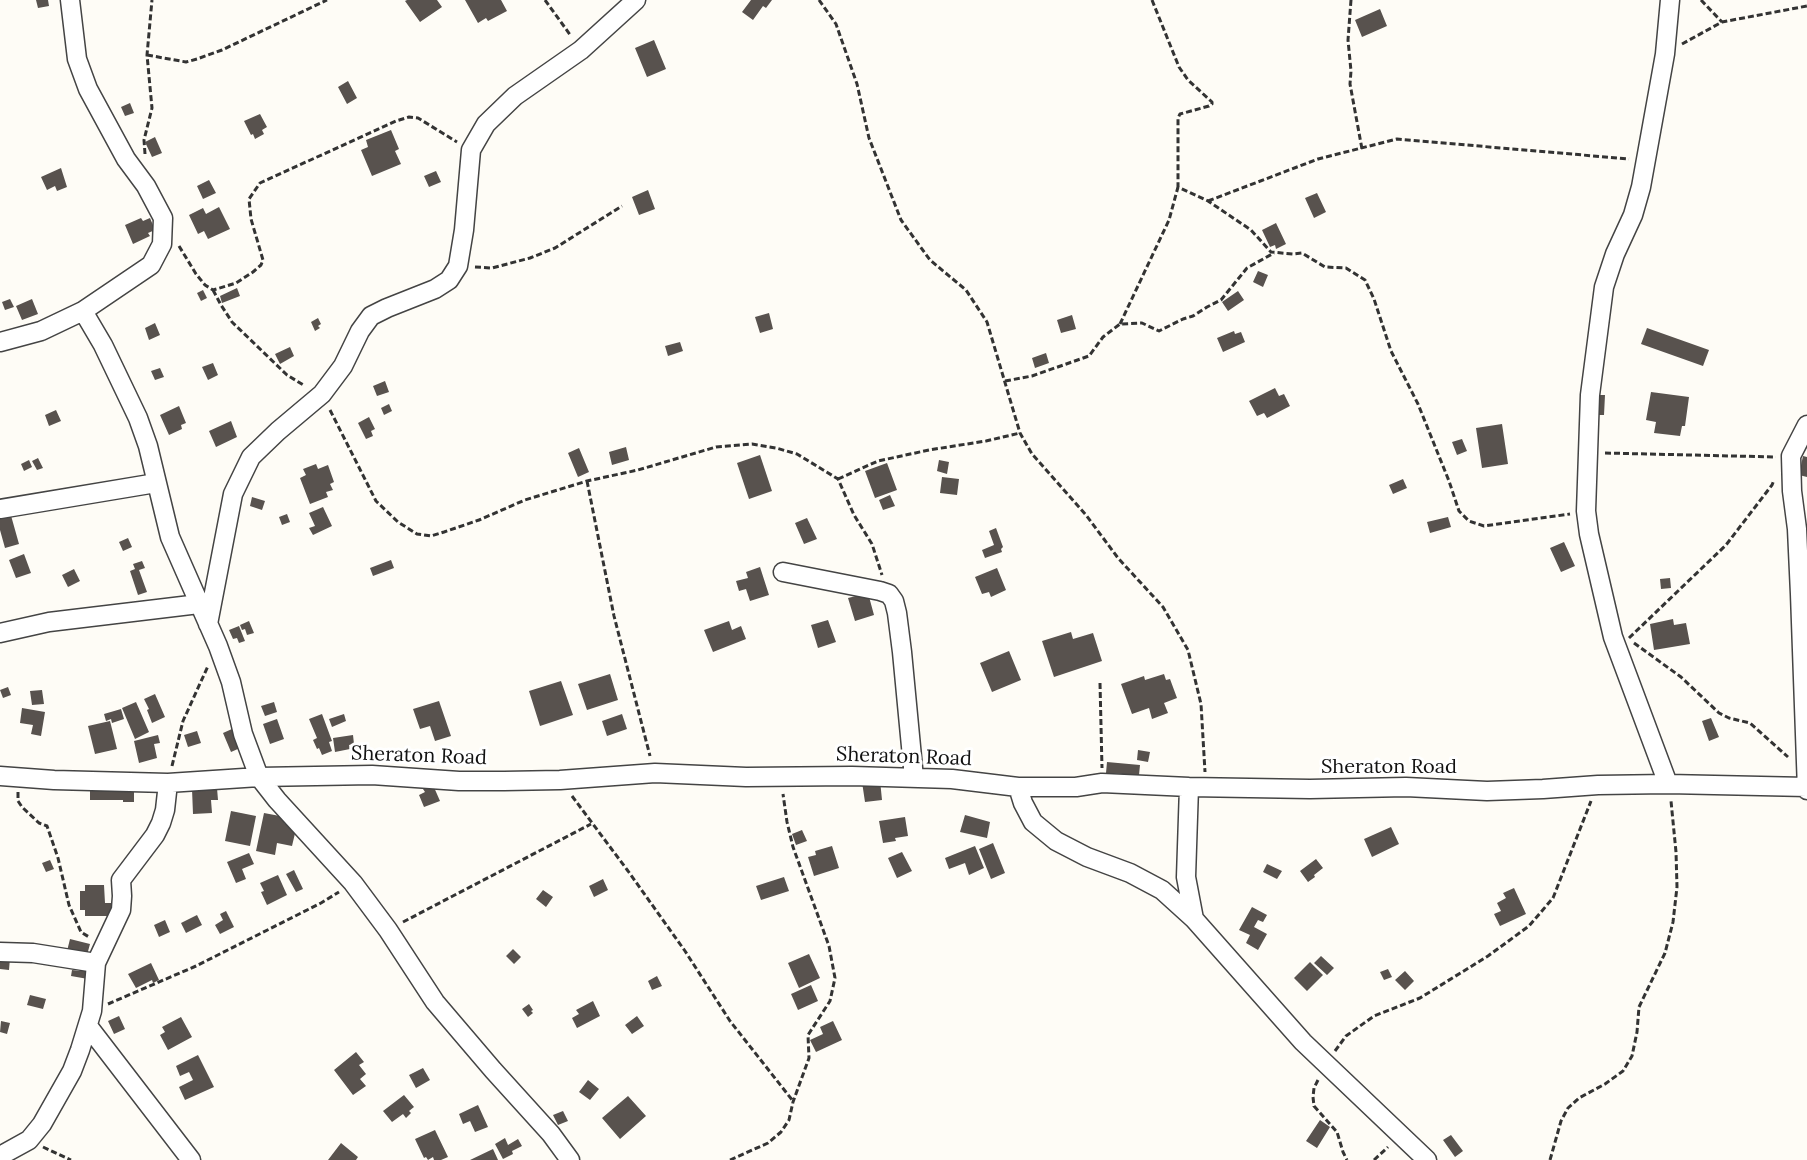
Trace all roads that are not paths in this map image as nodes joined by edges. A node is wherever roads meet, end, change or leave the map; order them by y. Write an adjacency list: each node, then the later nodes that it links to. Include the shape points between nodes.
1 (70, 0): 4 (street, via 77,59 88,89 163,218 162,244 151,265)
2 (636, 0): 11 (street, via 581,50 515,96 486,124 471,150 458,266 449,280 371,316 322,394 251,457 233,494)
3 (1670, 0): 17 (street, via 1665,54 1641,187 1604,287 1590,395 1586,511 1613,637)
4 (83, 311): 5 (street, via 41,331); 7 (street, via 138,418)
5 (0, 342)
6 (1807, 425): 18 (street, via 1791,456 1800,583)
7 (156, 483): 8 (street); 10 (street, via 170,537)
8 (0, 509)
9 (783, 572): 15 (street, via 880,591 894,601)
10 (199, 604): 11 (street); 12 (street, via 49,622)
11 (208, 624): 14 (street, via 231,682 243,734)
12 (0, 633)
13 (7, 776): 16 (street, Sheraton Road)
14 (259, 777): 15 (street, Sheraton Road, via 372,775 459,781 560,780 655,772); 16 (street, Sheraton Road); 27 (street, via 353,883 435,1002)
15 (914, 778): 19 (street, Sheraton Road)
16 (168, 783): 23 (street, via 160,823 121,880 121,910)
17 (1668, 784): 18 (street, Sheraton Road); 20 (street, Sheraton Road, via 1487,791)
18 (1806, 784)
19 (1018, 787): 20 (street, Sheraton Road, via 1102,783); 21 (street, via 1033,822 1056,841 1162,890)
20 (1197, 787): 21 (street, via 1186,877)
21 (1194, 919): 28 (street, via 1303,1042)
22 (0, 952): 23 (street)
23 (100, 954): 24 (street)
24 (90, 1018): 25 (street, via 72,1071 42,1124 29,1140); 26 (street)
25 (0, 1156)
26 (191, 1160)
27 (570, 1160)
28 (1427, 1160)

